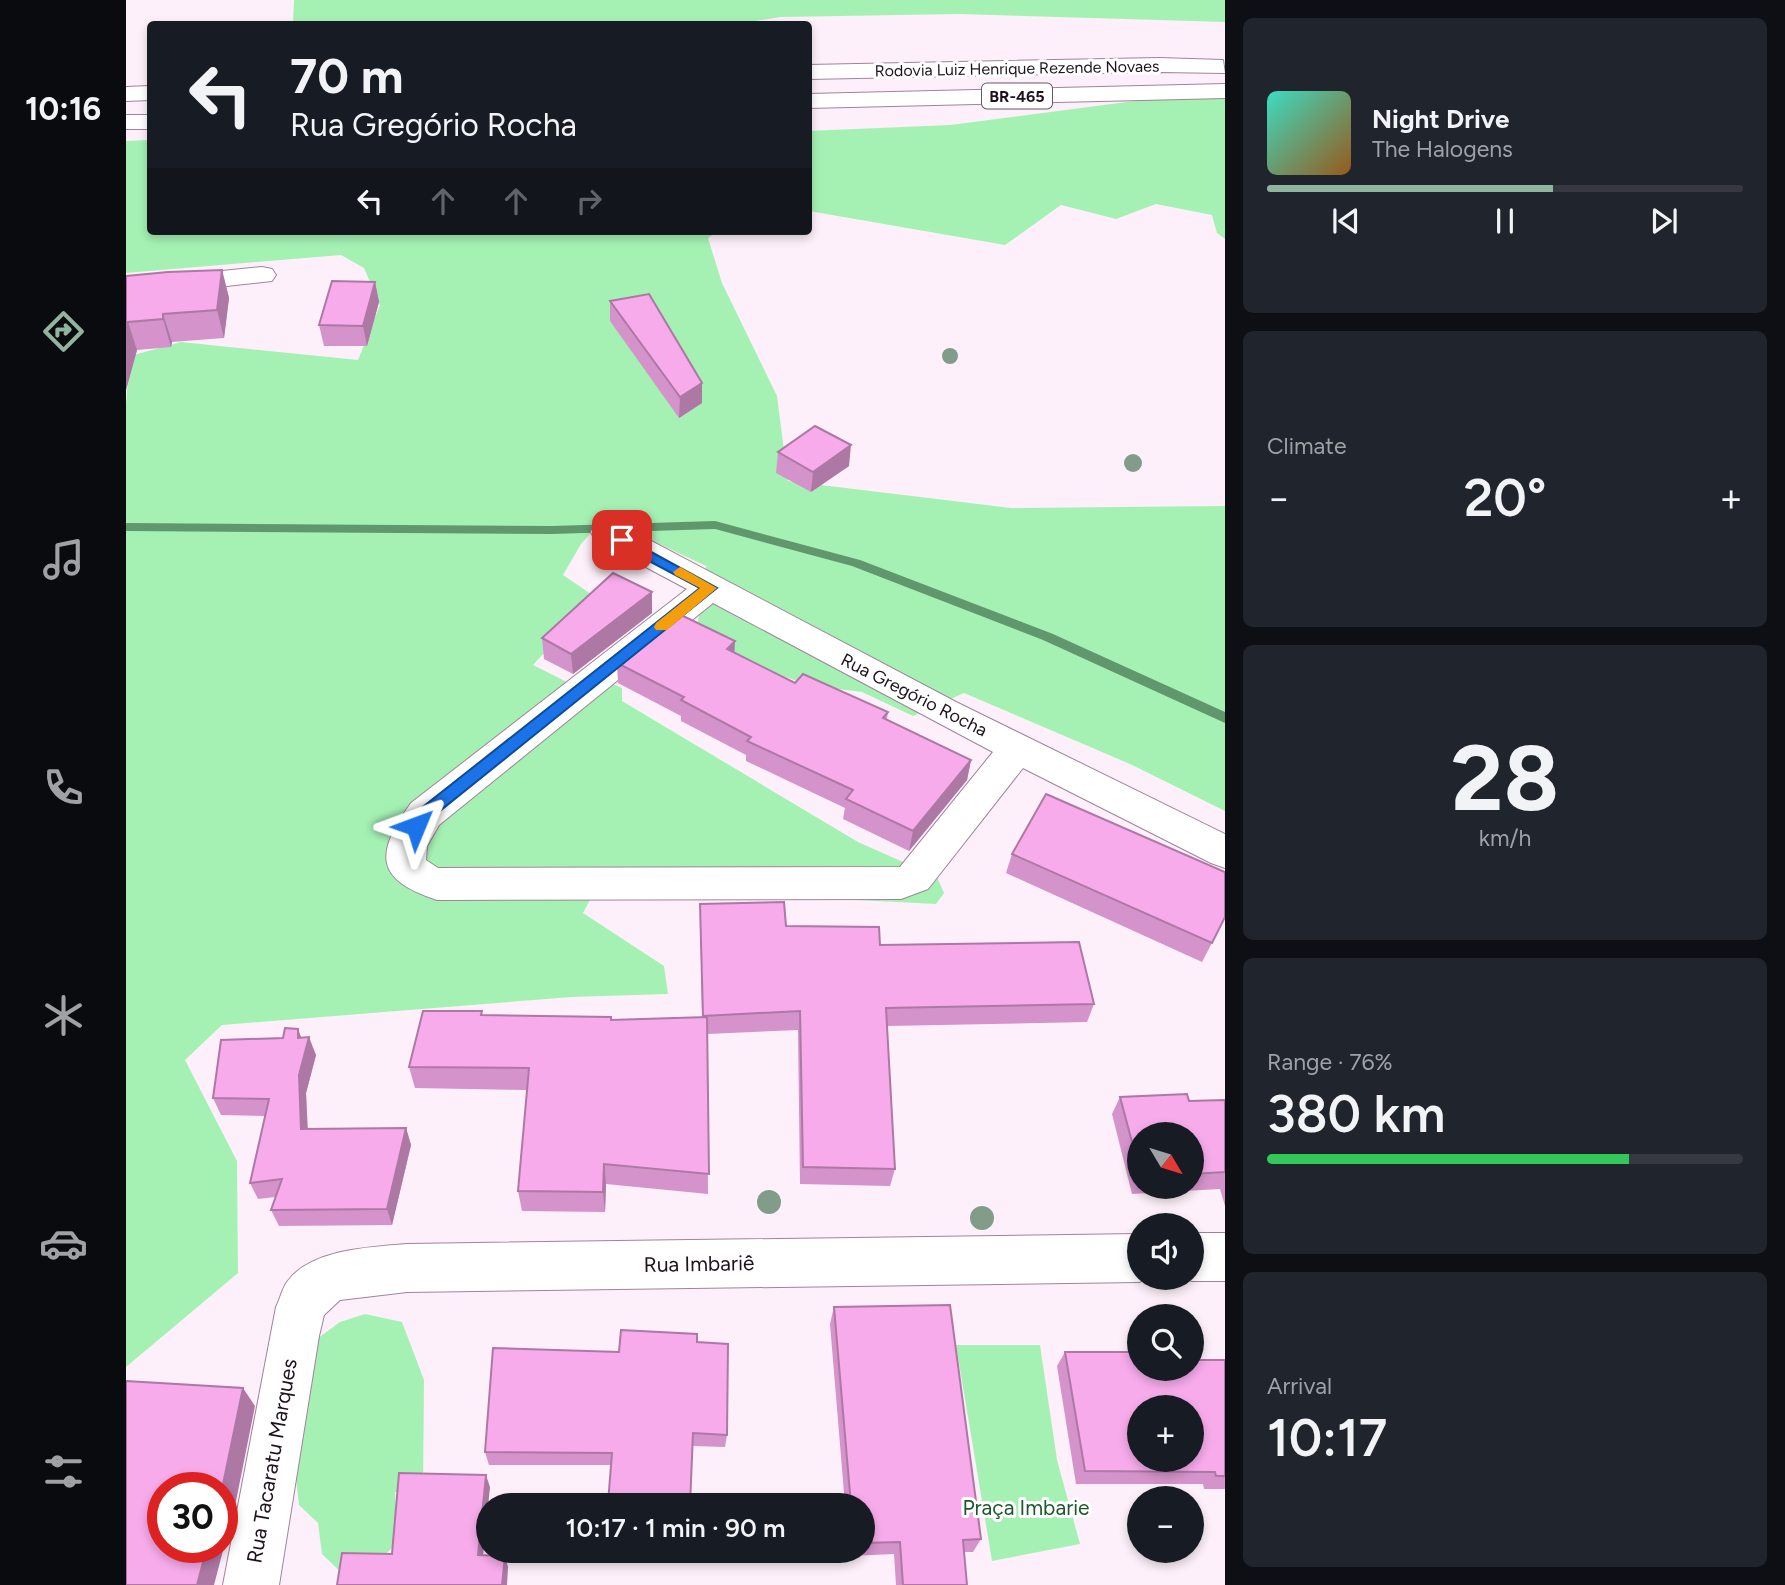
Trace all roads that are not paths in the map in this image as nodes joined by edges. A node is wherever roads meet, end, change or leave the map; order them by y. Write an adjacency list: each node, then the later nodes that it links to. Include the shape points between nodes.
1 (1225, 67): 2 (main road, Rodovia Luiz Henrique Rezende Novaes / BR-465)
2 (812, 72)
3 (1225, 91): 6 (main road, Rodovia Luiz Henrique Rezende Novaes / BR-465)
4 (147, 93): 5 (main road)
5 (126, 94)
6 (812, 101)
7 (126, 122): 8 (main road)
8 (147, 122)
9 (262, 275): 10 (main road)
10 (126, 289)
11 (607, 532): 12 (main road, Rua Gregório Rocha)
12 (710, 588): 13 (main road, Rua Gregório Rocha); 13 (main road, via 425,814 407,838 409,871 437,884 901,883 914,878)
13 (1018, 748): 14 (main road, Rua Gregório Rocha)
14 (1225, 852)
15 (1225, 1257): 17 (main road)
16 (1127, 1258): 18 (main road, Rua Imbariê, via 407,1268 356,1273 326,1282 306,1299)
17 (1204, 1258)
18 (294, 1336): 19 (main road, Rua Tacaratu Marques)
19 (251, 1585)

